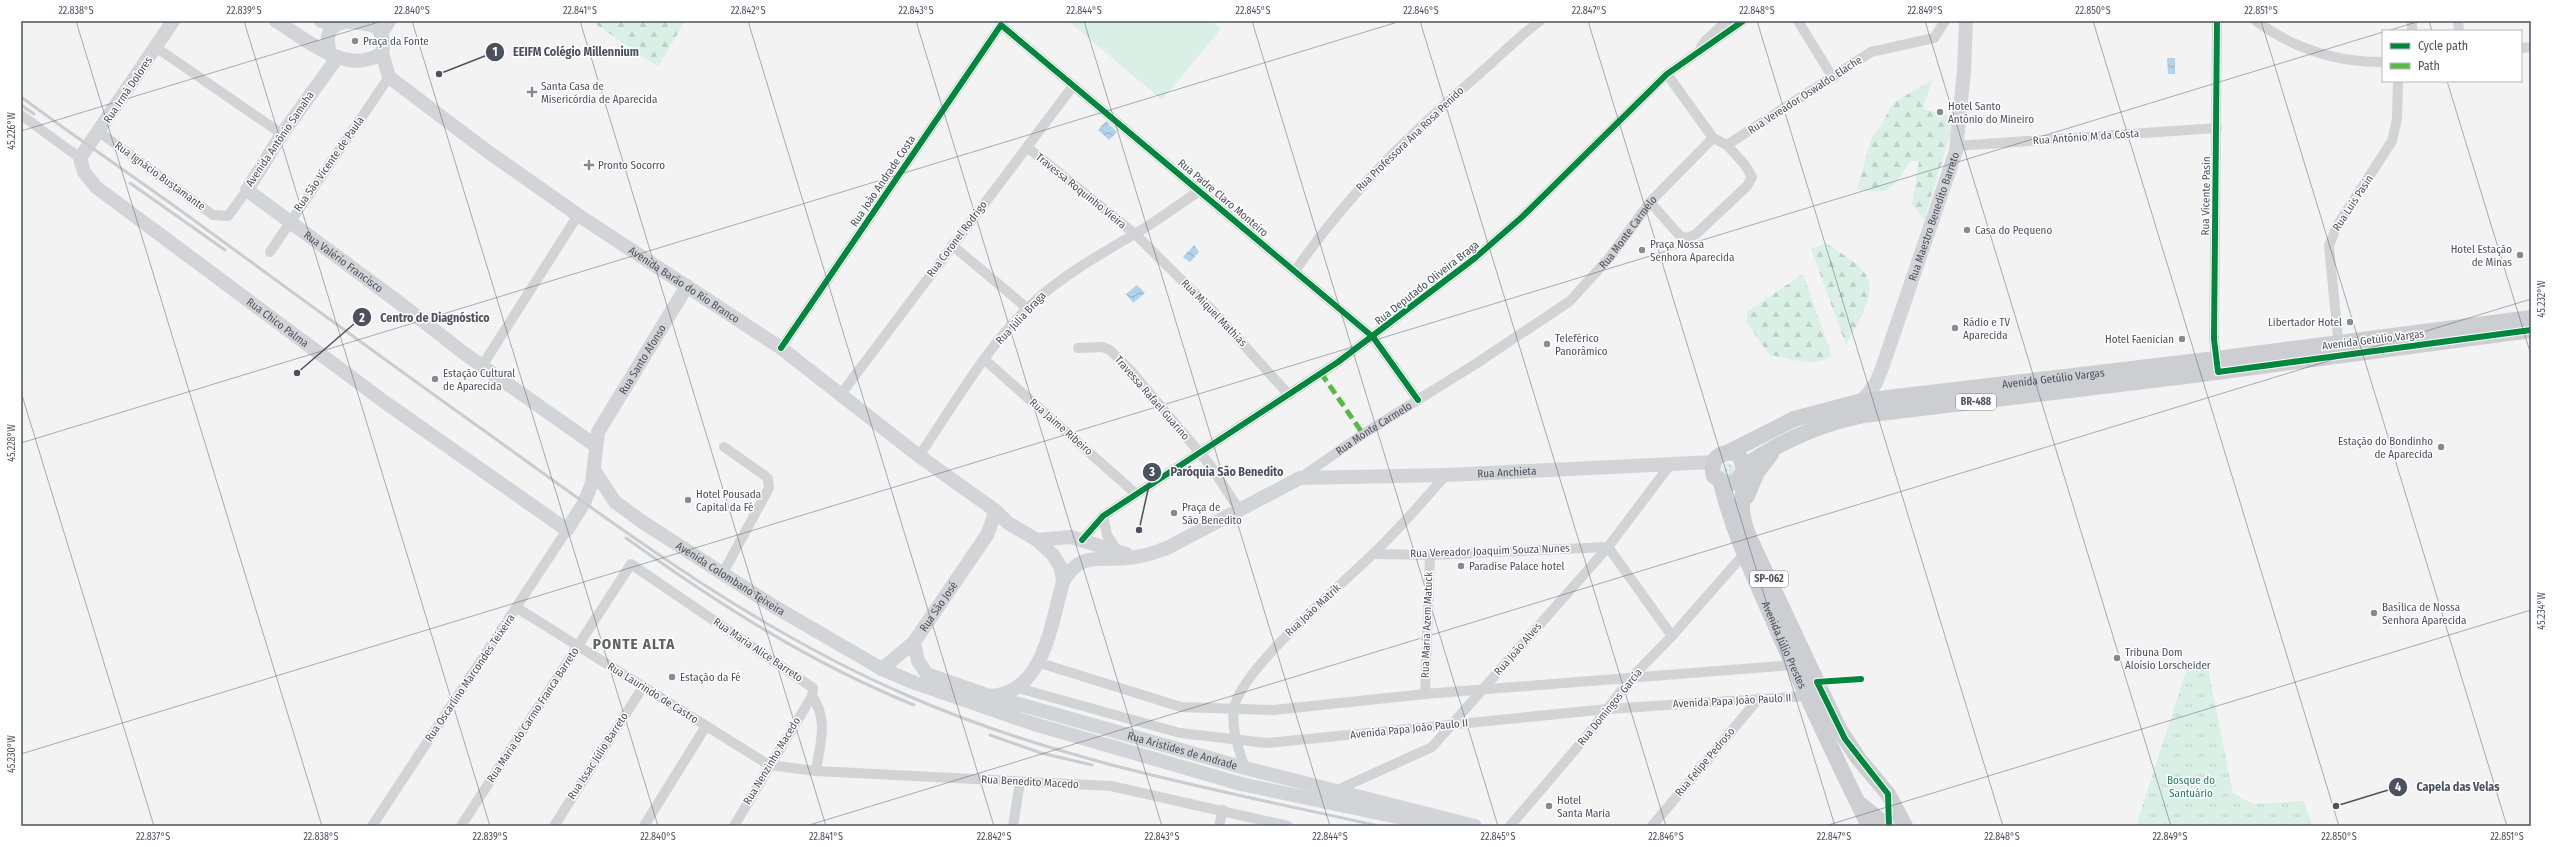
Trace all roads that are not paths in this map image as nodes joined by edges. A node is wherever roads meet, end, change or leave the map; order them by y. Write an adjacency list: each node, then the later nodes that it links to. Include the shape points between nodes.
1 (173, 21): 17 (main road, Rua Irmã Dolores)
2 (276, 21): 20 (main road)
3 (321, 21): 14 (main road)
4 (390, 21): 16 (main road)
5 (1540, 21): 45 (street, Rua Professora Ana Rosa Penido, via 1440,107 1369,176 1327,226)
6 (1727, 21): 18 (street, via 1705,41)
7 (1743, 21): 18 (street)
8 (1798, 21): 24 (street)
9 (1945, 21): 24 (street, Rua Vereador Oswaldo Elache, via 1934,38 1871,52)
10 (1966, 21): 33 (main road, Rua Maestro Benedito Barreto)
11 (2217, 21): 28 (street, Rua Vicente Pasin)
12 (2256, 21): 21 (street, via 2301,48 2332,58)
13 (362, 22): 14 (main road); 16 (main road, via 377,27)
14 (340, 23): 20 (main road, via 330,29 326,39)
15 (1001, 25): 26 (street, Rua Padre Claro Monteiro); 51 (street, Rua João Andrade Costa)
16 (381, 34): 19 (main road)
17 (157, 48): 29 (main road, Rua Irmã Dolores); 30 (street)
18 (1699, 51): 22 (street, Rua Deputado Oliveira Braga)
19 (382, 53): 20 (main road, via 372,60 358,62); 23 (main road)
20 (334, 55): 30 (main road, Avenida Antônio Samaha)
21 (2382, 62)
22 (1667, 74): 31 (street); 50 (street, Rua Deputado Oliveira Braga, via 1495,242)
23 (389, 77): 39 (main road, Avenida Barão do Rio Branco, via 487,151); 41 (street, Rua São Vicente de Paula)
24 (1833, 78): 32 (street, Rua Vereador Oswaldo Elache)
25 (2398, 82): 53 (street, Rua Luís Pasin, via 2397,119 2392,141 2330,241 2329,259)
26 (1073, 86): 34 (street, Rua Coronel Rodrigo); 37 (street, Rua Padre Claro Monteiro)
27 (21, 115): 35 (street)
28 (2216, 128): 33 (street, Rua Antônio M da Costa); 55 (street, Rua Vicente Pasin)
29 (99, 132): 35 (main road, Rua Irmã Dolores); 40 (street, Rua Ignácio Bustamante, via 213,215)
30 (282, 134): 36 (main road, Avenida Antônio Samaha)
31 (1713, 138): 32 (street); 38 (street, Rua Monte Carmelo)
32 (1727, 145): 38 (street, via 1752,177 1696,234 1687,238 1680,236)
33 (1956, 146): 61 (main road, Rua Maestro Benedito Barreto, via 1882,368 1876,383)
34 (1027, 147): 42 (street, Travessa Roquinho Vieira); 43 (street, Rua Coronel Rodrigo)
35 (80, 158): 82 (main road, Rua Chico Palma, via 84,172 96,186 386,403)
36 (247, 190): 40 (street, Avenida Antônio Samaha, via 228,216); 41 (main road, Rua Valério Francisco)
37 (1199, 191): 42 (street, Rua Júlia Braga); 45 (street, Rua Padre Claro Monteiro)
38 (1650, 202): 60 (street, Rua Monte Carmelo, via 1608,258 1570,300)
39 (578, 214): 46 (main road, Avenida Barão do Rio Branco); 56 (street)
40 (222, 217)
41 (289, 221): 44 (street, Rua São Vicente de Paula); 56 (main road, Rua Valério Francisco)
42 (1135, 234): 47 (street, Rua Júlia Braga, via 1091,259 1055,284); 58 (street, Rua Miquel Mathias, via 1214,312)
43 (952, 245): 47 (street); 57 (street, Rua Coronel Rodrigo)
44 (270, 252)
45 (1295, 271): 50 (street, Rua Padre Claro Monteiro)
46 (687, 286): 51 (main road, Avenida Barão do Rio Branco); 62 (main road, Rua Santo Afonso)
47 (1028, 309): 54 (street, Rua Júlia Braga)
48 (2531, 318): 53 (main road, Avenida Getúlio Vargas / BR-488)
49 (2531, 330): 53 (main road, Avenida Getúlio Vargas / BR-488)
50 (1373, 337): 58 (street, Rua Deputado Oliveira Braga); 60 (street, Rua Padre Claro Monteiro)
51 (781, 348): 57 (main road, Avenida Barão do Rio Branco)
52 (1078, 348): 66 (street, Travessa Rafael Guarino, via 1102,347 1110,350 1146,388)
53 (2339, 349): 55 (main road, Avenida Getúlio Vargas / BR-488)
54 (984, 360): 67 (street, Rua Júlia Braga); 76 (street, Rua Jaime Ribeiro)
55 (2217, 365): 59 (main road, Avenida Getúlio Vargas / BR-488)
56 (482, 366): 62 (main road, Rua Valério Francisco)
57 (841, 394): 67 (main road, Avenida Barão do Rio Branco)
58 (1289, 395): 66 (street, Rua Deputado Oliveira Braga)
59 (1976, 395): 61 (main road, Avenida Getúlio Vargas / BR-488); 64 (main road, Avenida Getúlio Vargas / BR-488, via 1851,418)
60 (1418, 400): 73 (street, Rua Monte Carmelo)
61 (1862, 400): 65 (main road, Avenida Getúlio Vargas, via 1794,420)
62 (593, 439): 71 (main road, Rua Santo Afonso)
63 (724, 446): 94 (street, via 764,475 768,479 769,488)
64 (1778, 447): 70 (main road, Avenida Getúlio Vargas / BR-488, via 1765,452); 83 (main road, via 1757,472 1748,490)
65 (1727, 453): 68 (main road, via 1717,457); 70 (main road, via 1736,455)
66 (1200, 454): 76 (street, Rua Deputado Oliveira Braga); 79 (street, Travessa Rafael Guarino)
67 (919, 456): 78 (main road, Avenida Barão do Rio Branco)
68 (1714, 462): 69 (main road, Rua Anchieta); 74 (main road, SP-062, via 1714,476)
69 (1670, 465): 72 (main road, Rua Anchieta); 87 (street, Rua João Alves)
70 (1744, 469): 74 (main road, via 1736,482); 83 (main road, Avenida Júlio Prestes / SP-062, via 1742,507)
71 (594, 470): 75 (main road, Rua Santo Afonso); 77 (main road, Avenida Colombano Teixeira)
72 (1446, 475): 73 (main road, Rua Anchieta); 89 (street, Rua João Matrik)
73 (1300, 478): 79 (main road, Rua Monte Carmelo)
74 (1721, 483): 90 (main road, Avenida Júlio Prestes / SP-062, via 1728,512)
75 (588, 494): 77 (main road); 82 (main road, Rua Santo Afonso)
76 (1136, 494): 80 (street, Rua Deputado Oliveira Braga)
77 (615, 502): 94 (main road, Avenida Colombano Teixeira)
78 (996, 511): 81 (main road); 84 (main road, Rua São José)
79 (1240, 511): 92 (main road, Rua Monte Carmelo, via 1167,548)
80 (1103, 516): 86 (street, Rua Deputado Oliveira Braga); 88 (street, via 1107,535)
81 (1008, 523): 84 (main road, Rua São José); 85 (main road)
82 (567, 530): 96 (street, Rua Oscarlino Marcondes Teixeira)
83 (1748, 535): 100 (main road, Avenida Júlio Prestes / SP-062)
84 (987, 536): 98 (main road, Rua São José)
85 (1037, 540): 86 (main road, via 1071,537); 95 (main road, via 1049,551)
86 (1082, 540): 88 (main road); 95 (main road, via 1077,558)
87 (1608, 547): 91 (street, Rua Vereador Joaquim Souza Nunes); 97 (street); 106 (street, Rua João Alves)
88 (1118, 552): 92 (main road)
89 (1373, 554): 91 (street, Rua Vereador Joaquim Souza Nunes); 112 (street, Rua João Matrik, via 1286,636 1253,673 1240,693)
90 (1744, 554): 97 (street, Rua Domingos Garcia); 100 (main road, Avenida Júlio Prestes / SP-062)
91 (1430, 555): 107 (street, Rua Maria Azem Matuck)
92 (1136, 557): 95 (main road, Rua Monte Carmelo, via 1086,559)
93 (631, 564): 99 (street, Rua Maria do Carmo Franca Barreto); 108 (street, Rua Maria Alice Barreto, via 813,688)
94 (723, 573): 102 (main road, Avenida Colombano Teixeira, via 775,607)
95 (1062, 575): 101 (main road)
96 (517, 608): 99 (street, Rua Laurindo de Castro); 126 (street, Rua Oscarlino Marcondes Teixeira)
97 (1672, 636): 103 (street, Rua Domingos Garcia)
98 (914, 642): 102 (main road, Rua São José); 109 (main road, Rua Aristides de Andrade, via 918,661 927,674)
99 (577, 646): 104 (street, Rua Laurindo de Castro); 127 (street, Rua Maria do Carmo Franca Barreto)
100 (1795, 658): 103 (street); 110 (main road, Avenida Júlio Prestes / SP-062); 120 (main road, Avenida Júlio Prestes / SP-062, via 1845,739)
101 (1040, 663): 105 (main road); 112 (street, via 1181,707)
102 (882, 669): 134 (main road, Rua Aristides de Andrade, via 1034,724 1241,784)
103 (1631, 678): 106 (street); 113 (street, Rua Domingos Garcia)
104 (643, 687): 115 (street, Rua Laurindo de Castro); 128 (street, Rua Issac Júlio Barreto)
105 (1018, 688): 109 (main road); 116 (street, Avenida Papa João Paulo II, via 1180,733)
106 (1483, 690): 107 (street); 114 (street, Rua João Alves)
107 (1425, 694): 112 (street, via 1274,710)
108 (812, 696): 117 (street, Rua Nenzinho Macedo); 119 (street, Rua Maria Alice Barreto, via 819,706 823,721)
109 (990, 696): 118 (main road, Rua Aristides de Andrade)
110 (1807, 696): 111 (street, Avenida Papa João Paulo II); 124 (main road, Avenida Júlio Prestes / SP-062)
111 (1759, 698): 113 (street, Avenida Papa João Paulo II); 137 (street, Rua Felipe Pedroso)
112 (1234, 709): 116 (street, Rua João Matrik)
113 (1608, 709): 114 (street, Avenida Papa João Paulo II); 136 (street, Rua Domingos Garcia)
114 (1454, 724): 116 (street, Avenida Papa João Paulo II, via 1267,743); 122 (street, Rua João Alves, via 1432,747)
115 (706, 726): 117 (street, Rua Laurindo de Castro); 129 (street)
116 (1236, 740): 118 (street, Rua João Matrik)
117 (769, 765): 119 (street, Rua Benedito Macedo); 130 (street, Rua Nenzinho Macedo)
118 (1246, 768): 122 (main road, Rua Aristides de Andrade)
119 (816, 771): 121 (street, Rua Benedito Macedo)
120 (1875, 778): 123 (main road, Avenida Júlio Prestes / SP-062); 124 (main road, via 1858,783)
121 (1020, 782): 125 (street, Rua Benedito Macedo, via 1111,786); 131 (street)
122 (1334, 791): 135 (main road, Rua Aristides de Andrade)
123 (1888, 794): 139 (main road); 140 (main road, Avenida Júlio Prestes / SP-062)
124 (1856, 799): 138 (main road, Avenida Júlio Prestes); 139 (main road, Avenida Júlio Prestes / SP-062)
125 (1224, 810): 132 (street); 133 (street, Rua Benedito Macedo)
126 (372, 826)
127 (461, 826)
128 (554, 826)
129 (644, 826)
130 (734, 826)
131 (1013, 826)
132 (1219, 826)
133 (1288, 826)
134 (1440, 826)
135 (1475, 826)
136 (1510, 826)
137 (1652, 826)
138 (1869, 826)
139 (1888, 826)
140 (1905, 826)

